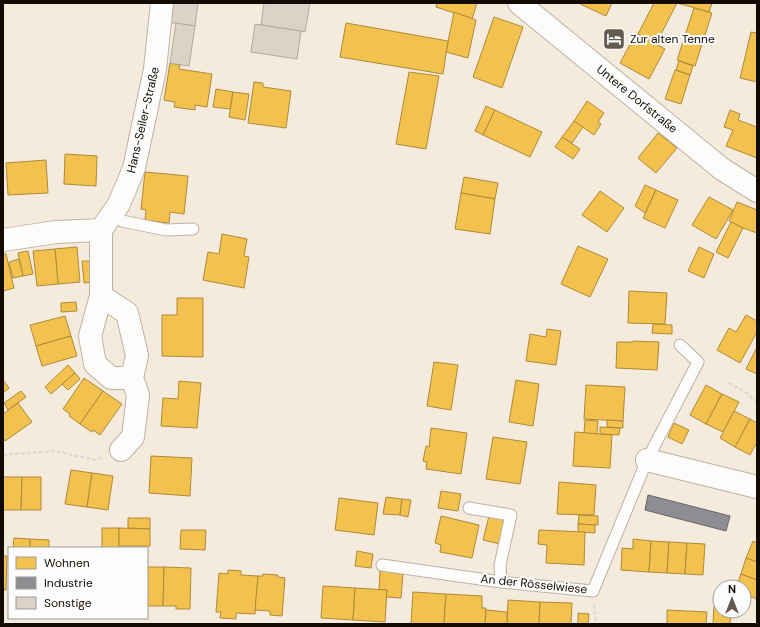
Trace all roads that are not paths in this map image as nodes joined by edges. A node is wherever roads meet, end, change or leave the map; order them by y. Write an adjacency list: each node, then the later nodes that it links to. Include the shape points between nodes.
1 (162, 3): 4 (street, Hans-Seiler-Straße, via 155,69 134,168 119,204)
2 (520, 3): 3 (street, Untere Dorfstraße, via 722,169)
3 (757, 191)
4 (107, 222): 5 (lane, via 122,221 166,230); 6 (street); 7 (street)
5 (194, 229)
6 (3, 240)
7 (101, 296): 9 (street, via 127,313 137,355); 9 (street, via 90,336 95,364 111,378)
8 (680, 345): 11 (lane, An der Rösselwiese, via 698,362)
9 (132, 378): 10 (street, via 138,396 133,437)
10 (121, 450)
11 (647, 460): 12 (street); 15 (lane, An der Rösselwiese, via 593,590)
12 (757, 488)
13 (469, 508): 15 (lane, via 512,515 500,565)
14 (382, 565): 15 (lane, An der Rösselwiese)
15 (500, 582)

